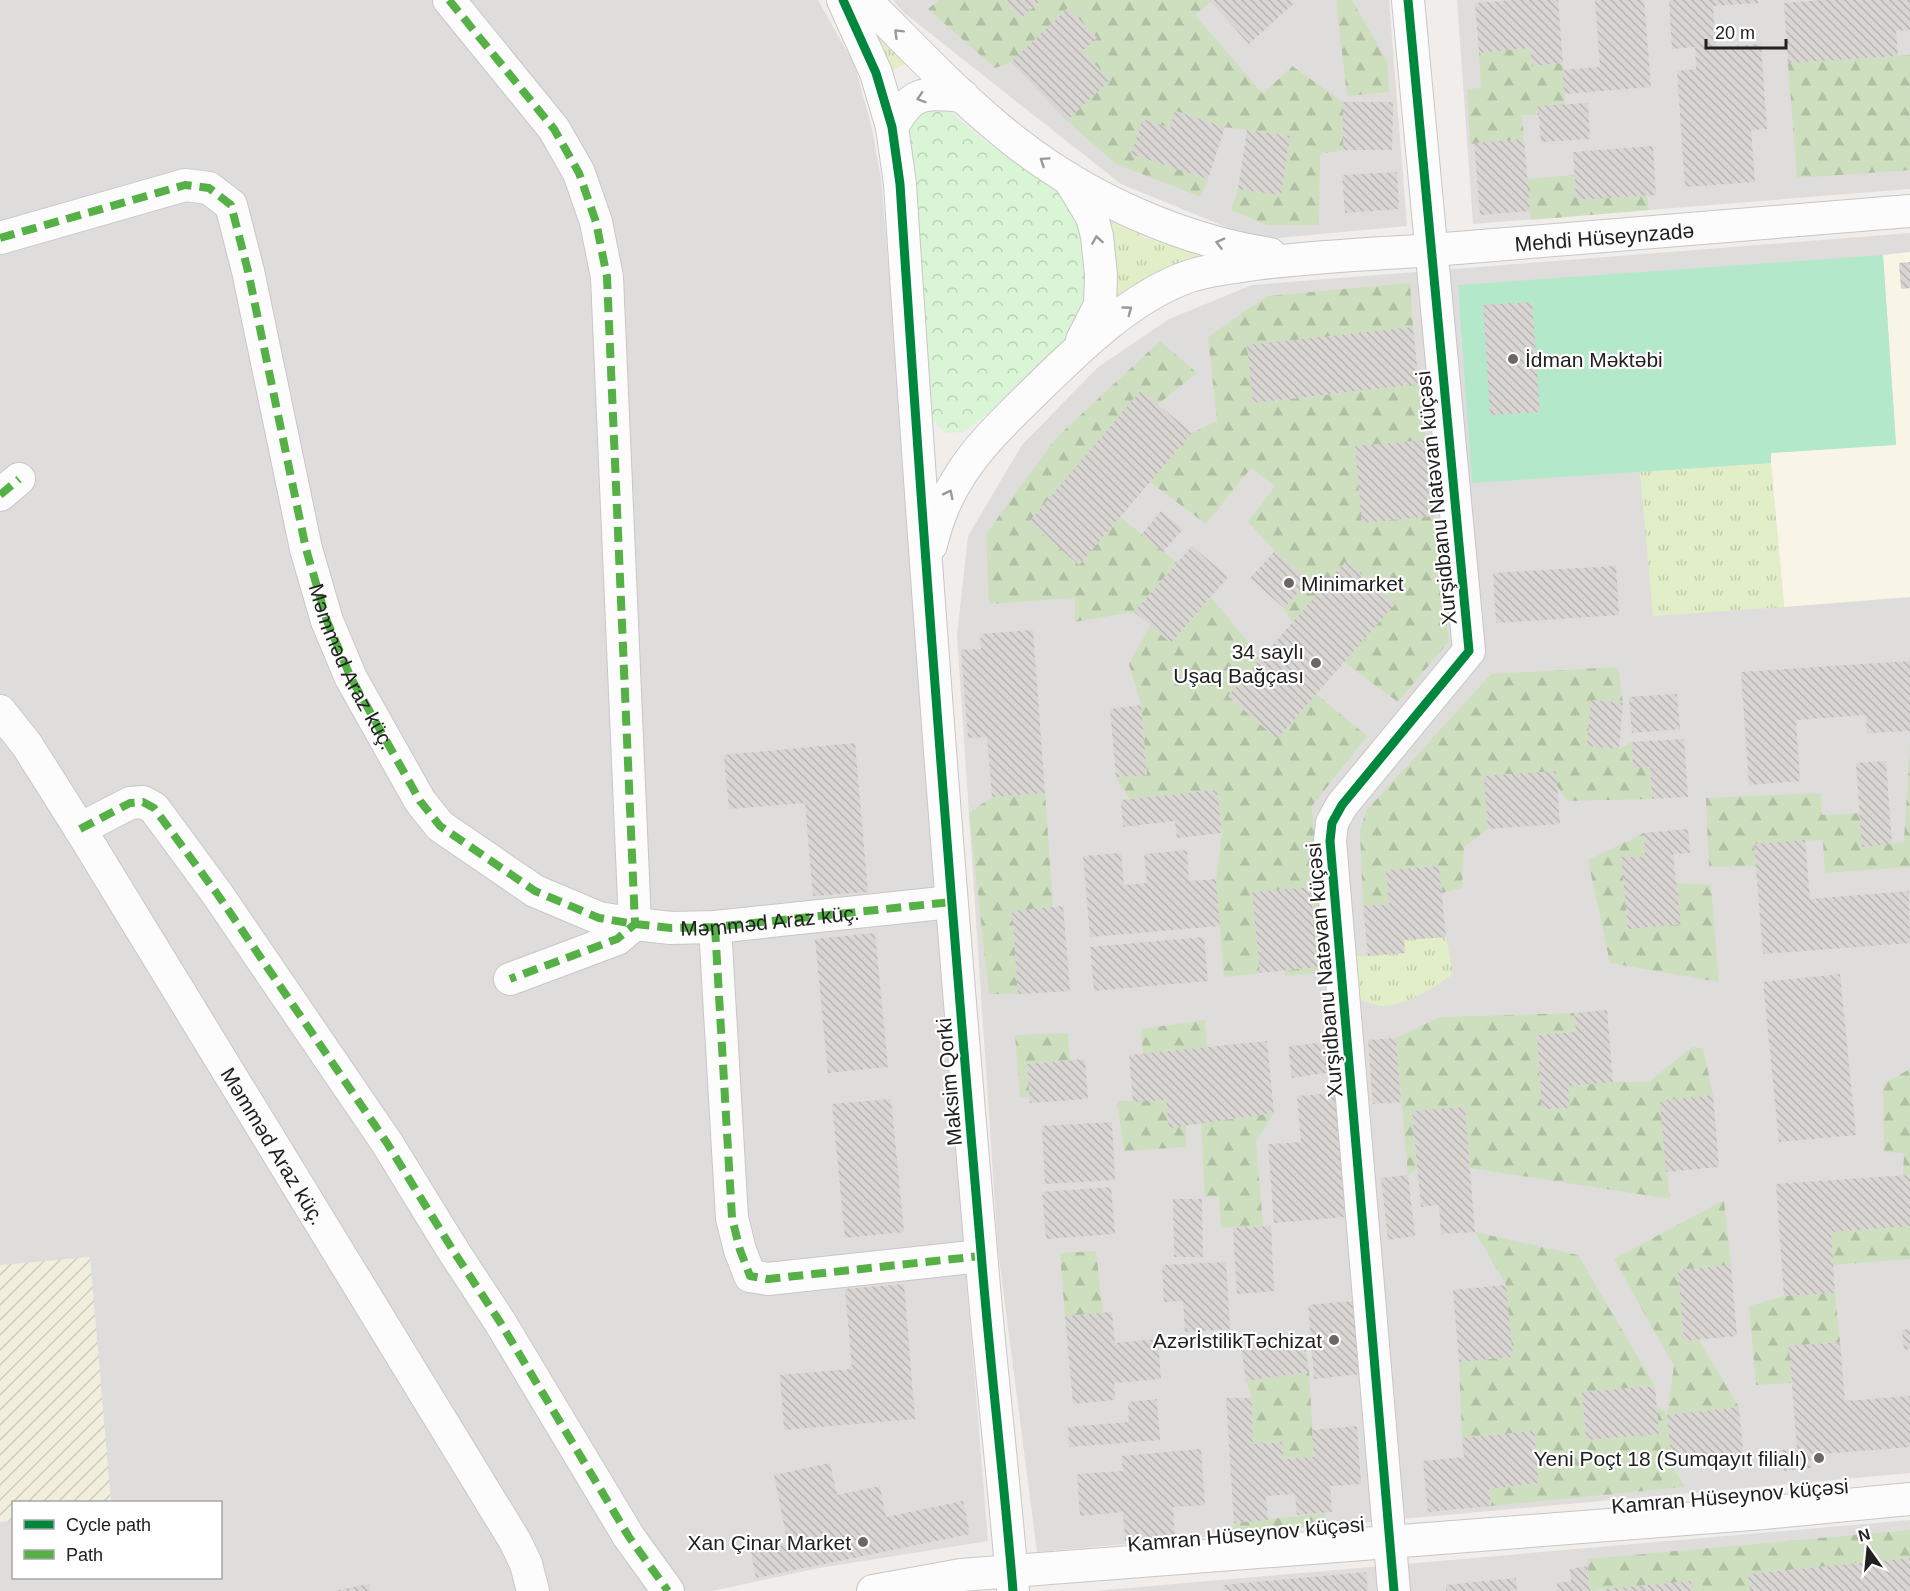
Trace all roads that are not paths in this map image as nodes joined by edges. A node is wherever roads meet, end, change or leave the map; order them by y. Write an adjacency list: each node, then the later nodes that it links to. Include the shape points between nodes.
1 (448, 0): 19 (street, via 554,129 579,173 607,277)
2 (843, 0): 6 (street, via 876,73)
3 (865, 0): 5 (street, one-way to 3)
4 (1408, 0): 10 (street, Xurşidbanu Natəvan küçəsi)
5 (963, 96): 6 (street, one-way to 6, via 933,94 915,98 904,106); 7 (street, one-way to 5, via 1019,145)
6 (892, 127): 13 (street, via 900,184)
7 (1069, 179): 11 (street, one-way to 7, via 1245,250 1168,227); 12 (street, one-way to 7, via 1084,338 1100,305 1095,227)
8 (1910, 211): 10 (street, Mehdi Hüseynzadə)
9 (0, 238): 19 (street, Məmməd Araz küç., via 185,185 209,188 231,205 306,549 327,621 356,688 420,801 440,826 535,891 599,918)
10 (1430, 250): 11 (street, Mehdi Hüseynzadə); 24 (street, Xurşidbanu Natəvan küçəsi, via 1469,651 1342,804 1332,823 1330,841)
11 (1298, 258): 12 (street, one-way to 11, via 1124,312 1157,290 1191,275)
12 (1058, 369): 14 (street)
13 (915, 406): 14 (street, via 924,435 933,451 942,456 952,459); 15 (street, Maksim Qorki)
14 (994, 432): 15 (street, one-way to 14, via 936,526 952,487)
15 (926, 570): 18 (street, Maksim Qorki)
16 (0, 711): 17 (street, Məmməd Araz küç.)
17 (80, 829): 26 (street, Məmməd Araz küç., via 515,1541); 27 (street, via 130,803 143,802 154,808 387,1143 629,1537)
18 (951, 902): 20 (street, Məmməd Araz küç.); 22 (street, Maksim Qorki)
19 (634, 924): 20 (street, Məmməd Araz küç.); 21 (street, via 617,939)
20 (715, 927): 22 (street, via 732,1218 750,1276 768,1279)
21 (510, 979)
22 (981, 1256): 25 (street, Maksim Qorki)
23 (1910, 1499): 24 (street, Kamran Hüseynov küçəsi)
24 (1390, 1541): 25 (street, Kamran Hüseynov küçəsi); 29 (street, Xurşidbanu Natəvan küçəsi)
25 (1012, 1581): 28 (street, Kamran Hüseynov küçəsi, via 961,1575)
26 (534, 1591)
27 (668, 1591)
28 (873, 1591)
29 (1394, 1591)

